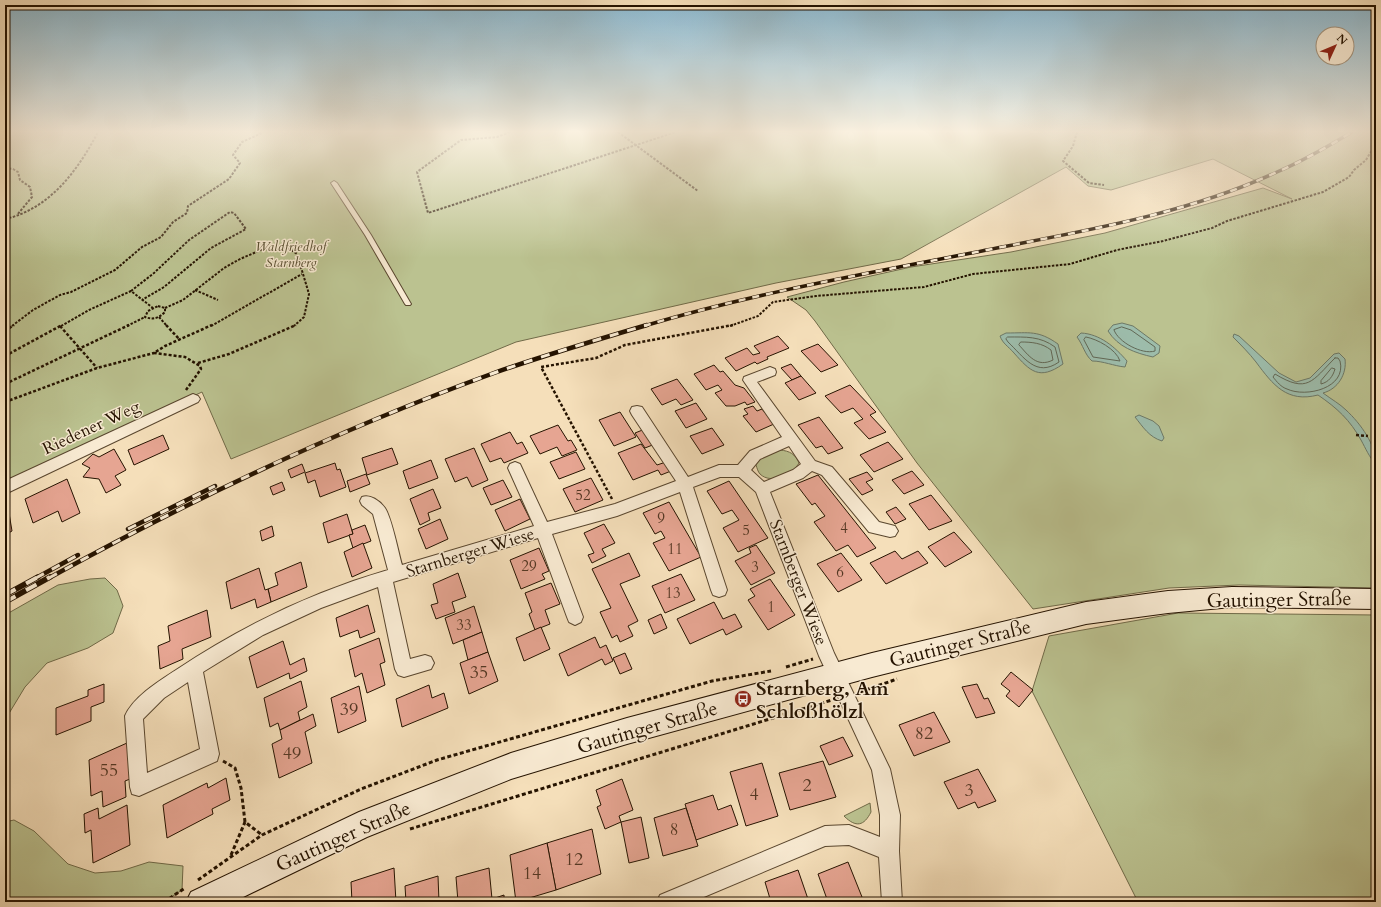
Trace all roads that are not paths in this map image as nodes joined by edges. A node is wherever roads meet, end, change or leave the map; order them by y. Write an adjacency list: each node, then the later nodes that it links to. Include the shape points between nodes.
1 (334, 183): 2 (lane)
2 (408, 304)
3 (770, 372): 6 (street, via 749,380)
4 (192, 399): 11 (street, Riedener Weg)
5 (637, 411): 10 (street)
6 (791, 438): 7 (street); 9 (street, via 755,455)
7 (810, 465): 12 (street, via 798,474); 15 (street, via 827,471 874,527)
8 (515, 468): 14 (street, Starnberger Wiese)
9 (742, 471): 10 (street, Starnberger Wiese, via 718,471); 12 (street, Starnberger Wiese)
10 (685, 484): 14 (street, Starnberger Wiese, via 618,510); 17 (street)
11 (5, 488)
12 (762, 489): 22 (street, Starnberger Wiese)
13 (367, 501): 16 (street, Starnberger Wiese, via 379,511)
14 (543, 530): 16 (street, Starnberger Wiese); 19 (street, Starnberger Wiese)
15 (890, 531)
16 (390, 576): 20 (street, Starnberger Wiese, via 404,669); 21 (street, Starnberger Wiese, via 316,602 257,630)
17 (719, 590)
18 (1376, 599): 22 (main road, Gautinger Straße, via 1232,597 1168,602 1086,613 880,663)
19 (575, 617)
20 (425, 663)
21 (194, 668): 21 (street, Starnberger Wiese, via 210,754 139,787 134,716 158,692)
22 (841, 686): 23 (street, Starnberger Wiese, via 881,769 890,815); 24 (main road, Gautinger Straße, via 627,732 511,766 359,826)
23 (889, 851): 25 (street, via 849,835 825,836); 26 (street, Starnberger Wiese)
24 (201, 902)
25 (667, 902)
26 (892, 902)

